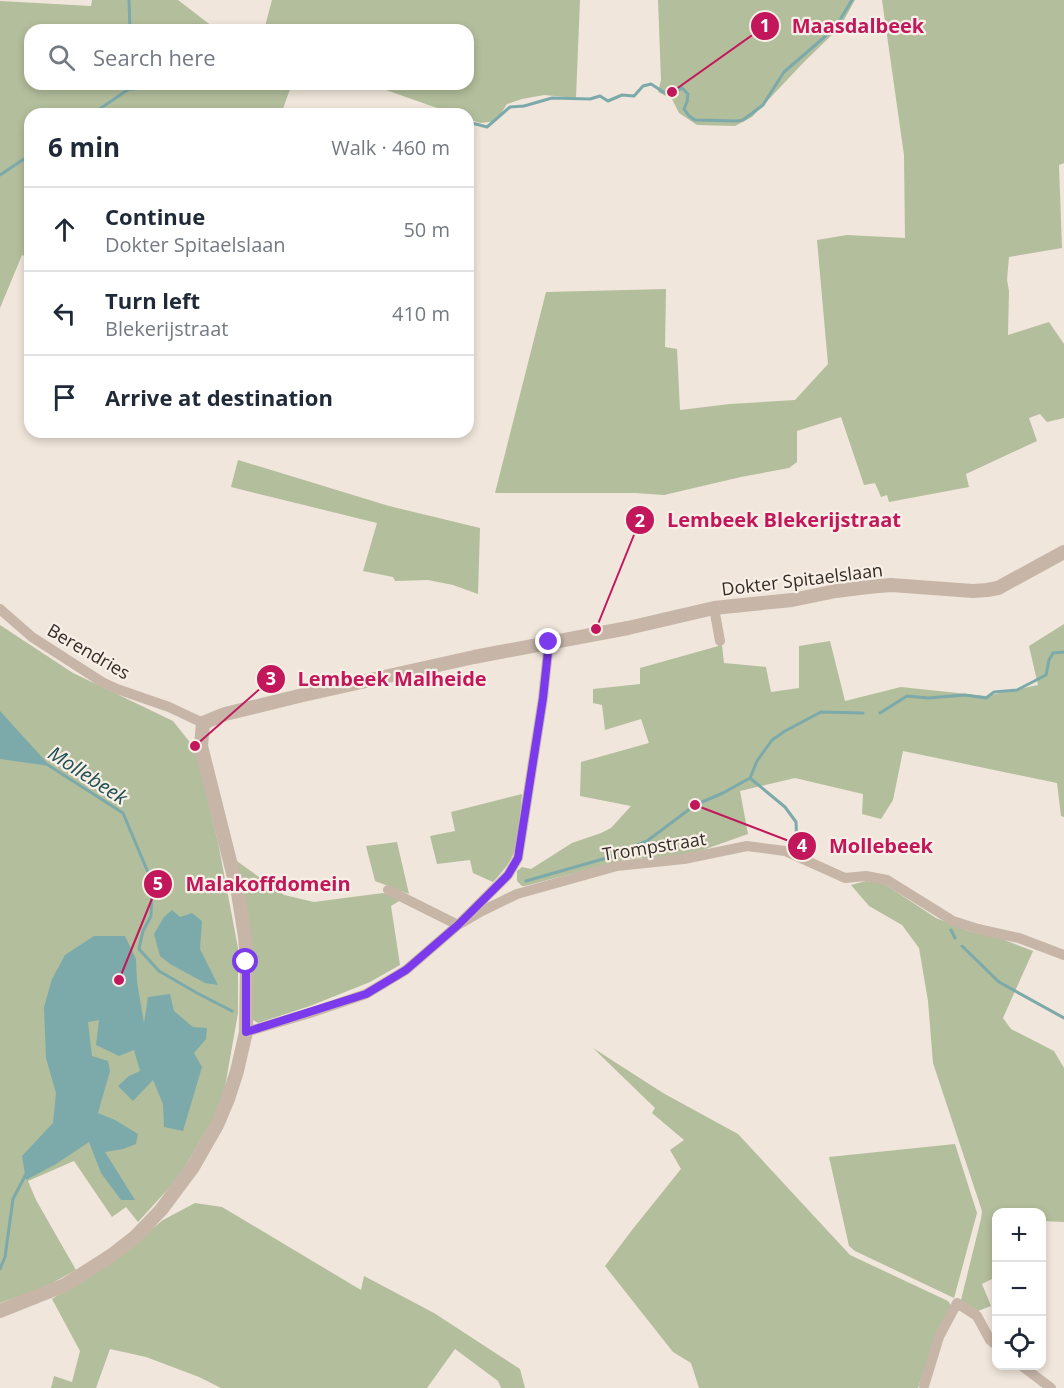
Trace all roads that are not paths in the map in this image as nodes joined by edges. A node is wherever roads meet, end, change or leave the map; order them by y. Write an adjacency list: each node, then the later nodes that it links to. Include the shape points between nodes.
1 (1064, 552): 2 (street, Dokter Spitaelslaan, via 998,588 987,590 891,585)
2 (714, 608): 4 (street, Dokter Spitaelslaan); 5 (street, Dokter Spitaelslaan)
3 (0, 609): 6 (street, Berendries, via 32,636 102,682)
4 (720, 641)
5 (549, 642): 6 (street, Dokter Spitaelslaan, via 303,694); 7 (street, via 518,858)
6 (209, 721): 12 (street, via 201,746 238,894 245,938)
7 (508, 875): 9 (street, via 509,887); 10 (street)
8 (388, 890): 10 (street)
9 (517, 894): 10 (street, Trompstraat); 11 (street, Trompstraat, via 617,866 684,859 747,846 785,851 845,878 887,880 953,921 1019,938)
10 (458, 925): 12 (street, via 406,970 366,994)
11 (1064, 955)
12 (246, 1032): 13 (street, via 218,1125 194,1167 161,1210 135,1237 81,1276)
13 (0, 1311)
14 (992, 1342): 16 (street, via 977,1316 957,1303 939,1337)
15 (1028, 1370): 17 (street)
16 (924, 1386)
17 (1051, 1388)

